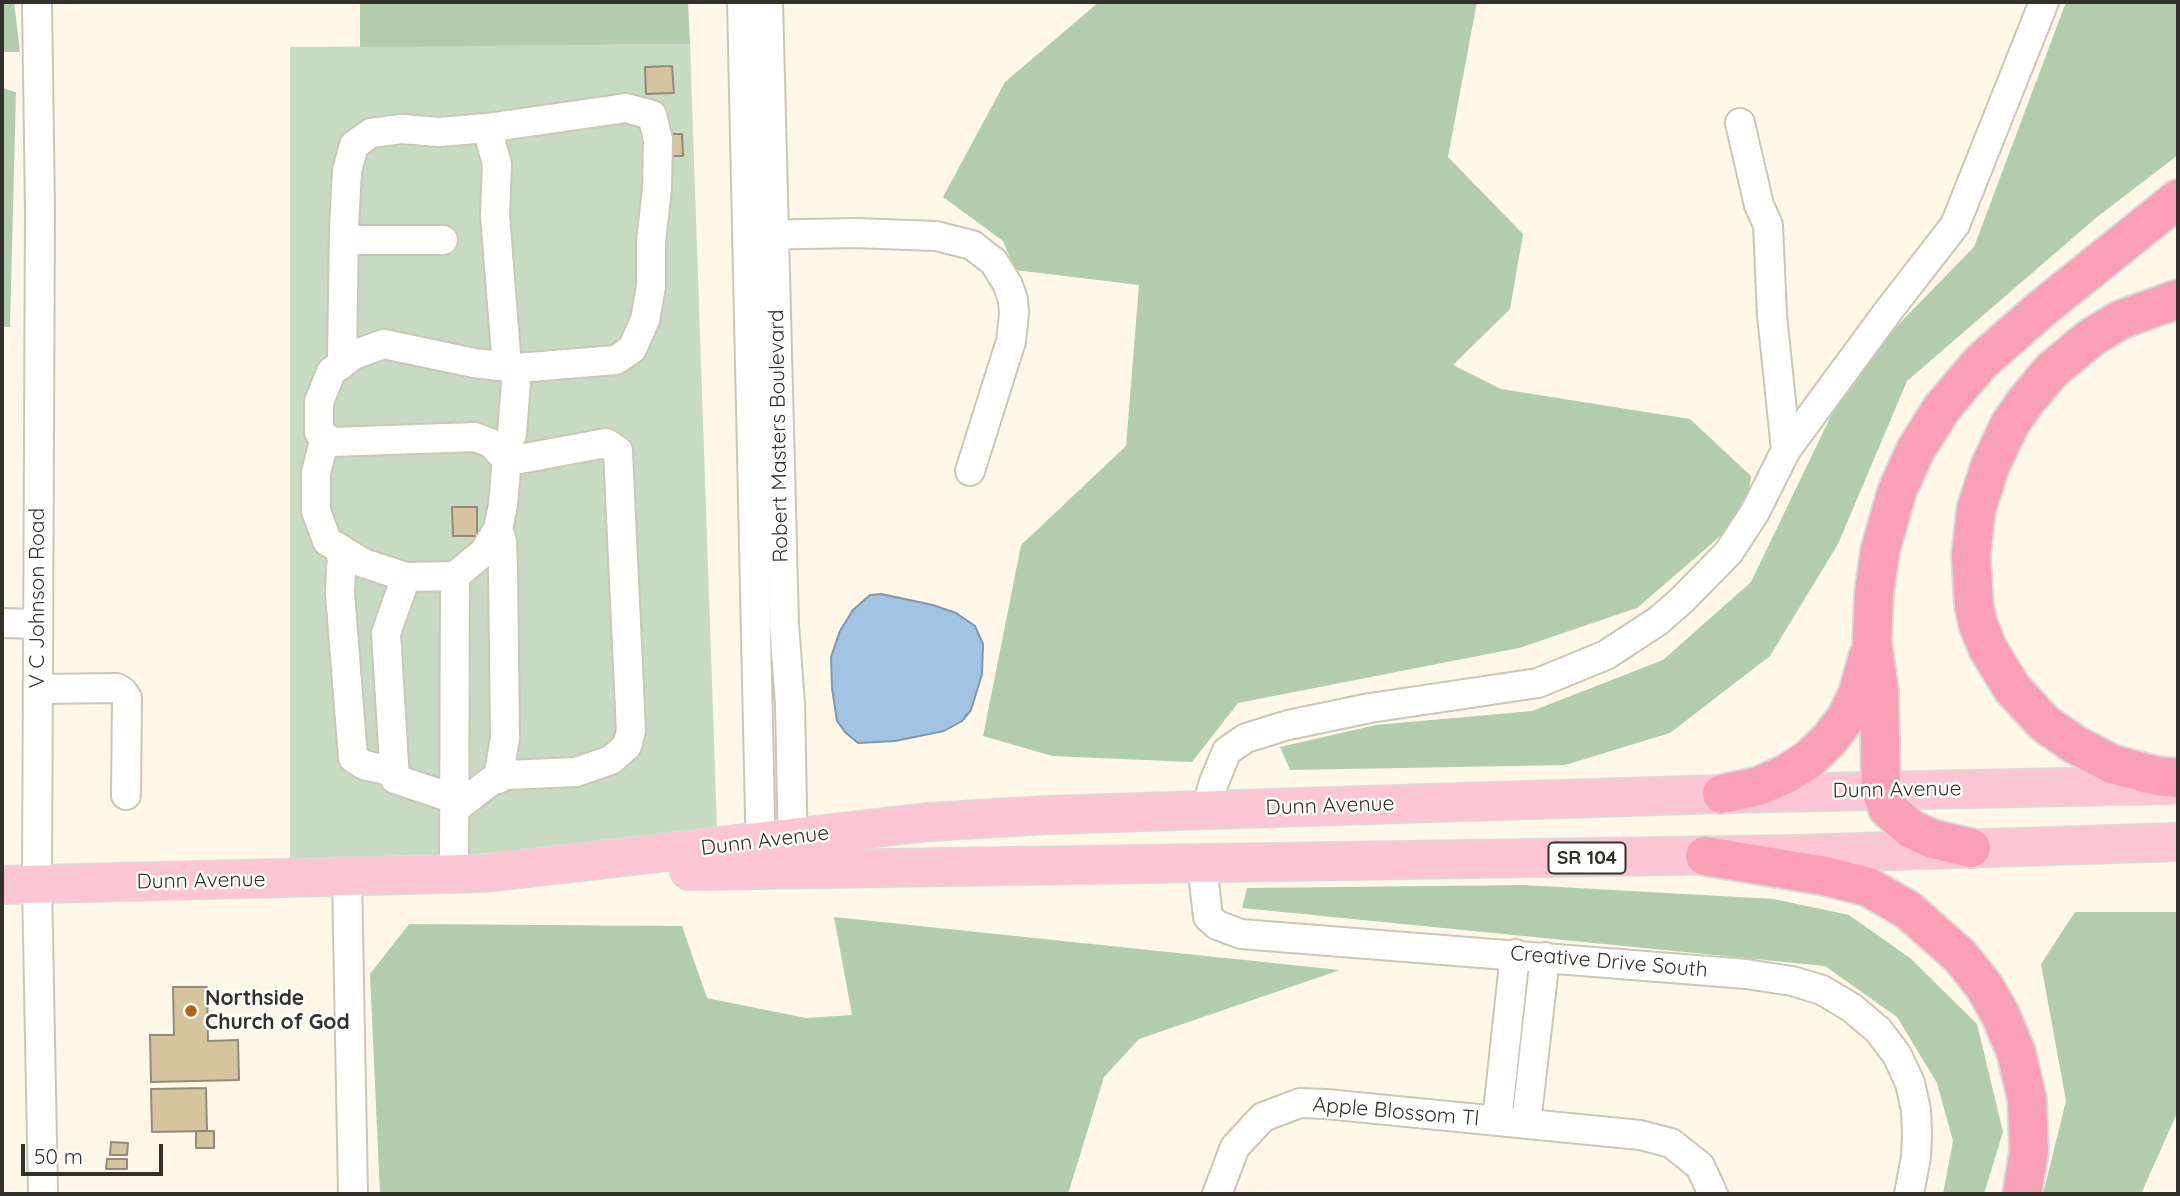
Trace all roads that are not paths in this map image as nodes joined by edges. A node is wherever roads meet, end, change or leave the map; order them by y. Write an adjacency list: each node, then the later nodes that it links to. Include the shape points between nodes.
1 (37, 2): 23 (street, V C Johnson Road)
2 (742, 2): 8 (street, Robert Masters Boulevard)
3 (768, 2): 8 (street, Robert Masters Boulevard)
4 (2044, 2): 15 (street, via 1955,225)
5 (1740, 123): 15 (street, via 1768,225)
6 (487, 128): 9 (street, via 401,129 371,133 354,145 347,172); 13 (street, via 497,164 495,215); 13 (street, via 626,108 652,115 658,139 651,286 645,320 632,349 616,360)
7 (2178, 199): 24 (highway, via 1981,362 1942,408 1897,491 1880,551)
8 (761, 234): 17 (street, via 936,236 972,245 995,262 1013,300 1011,341); 38 (street, Robert Masters Boulevard, via 790,704)
9 (344, 240): 10 (street); 12 (street)
10 (443, 240)
11 (2178, 299): 27 (highway, via 2120,320 2092,337 2052,370 2026,401 2010,424 1979,499 1971,575 1978,624 1987,649 2012,688 2044,723 2112,764)
12 (342, 364): 13 (street, via 384,344); 14 (street, via 331,372 319,402 319,432)
13 (512, 368): 16 (street, via 517,398)
14 (325, 437): 16 (street, via 332,442 475,438 491,443); 19 (street, via 316,473 316,511 327,541)
15 (1786, 450): 35 (street, via 1729,552 1682,600 1632,639 1538,683 1370,708 1246,738 1227,751)
16 (505, 456): 18 (street); 28 (street, via 520,459 606,443 618,451 631,732 627,746 599,766)
17 (970, 471)
18 (498, 529): 20 (street, via 484,552); 28 (street, via 503,568 505,738)
19 (342, 550): 21 (street, via 363,563); 26 (street, via 340,593 353,758)
20 (455, 576): 21 (street); 33 (street)
21 (406, 577): 26 (street, via 386,633)
22 (2, 623): 23 (street)
23 (38, 624): 25 (street, V C Johnson Road)
24 (1872, 641): 30 (highway, via 1879,690); 31 (highway, via 1858,693 1829,740 1786,774)
25 (38, 689): 32 (street, via 117,688 123,692 127,698); 44 (street, V C Johnson Road)
26 (395, 772): 33 (street, via 395,779)
27 (2178, 778)
28 (498, 779): 33 (street)
29 (2178, 785): 30 (main road, Dunn Avenue / SR 104)
30 (1881, 790): 31 (main road, Dunn Avenue / SR 104); 37 (highway, via 1888,809 1911,829)
31 (1723, 794): 34 (main road, Dunn Avenue / SR 104)
32 (126, 795)
33 (454, 804): 42 (street)
34 (1293, 807): 35 (main road, Dunn Avenue / SR 104); 40 (main road, via 1236,821 1217,832 1206,846)
35 (1206, 809): 38 (main road, Dunn Avenue / SR 104, via 928,822); 41 (main road, via 1170,843)
36 (2178, 842): 37 (main road, Dunn Avenue / SR 104)
37 (1971, 848): 39 (main road, Dunn Avenue / SR 104)
38 (777, 855): 41 (main road, Dunn Avenue / SR 104); 42 (main road, Dunn Avenue / SR 104)
39 (1705, 856): 40 (main road, Dunn Avenue / SR 104); 54 (highway, via 1868,887 1908,910 1960,956 2000,1013 2016,1052 2027,1099 2029,1151)
40 (1202, 864): 41 (main road, Dunn Avenue / SR 104); 45 (street, Creative Drive South, via 1208,916 1217,925 1241,934)
41 (1134, 865)
42 (469, 874): 43 (main road, Dunn Avenue / SR 104)
43 (347, 878): 44 (main road, Dunn Avenue / SR 104); 50 (street)
44 (20, 884): 49 (street, V C Johnson Road)
45 (1515, 954): 46 (street, Creative Drive South); 47 (street)
46 (1545, 957): 48 (street); 53 (street, Creative Drive South, via 1792,981 1822,990 1852,1009 1878,1030 1910,1083 1917,1133)
47 (1497, 1121): 48 (street, Apple Blossom Tl); 51 (street, Apple Blossom Tl, via 1300,1103 1263,1117 1235,1147)
48 (1526, 1124): 52 (street, Apple Blossom Tl, via 1640,1135 1671,1143 1700,1166)
49 (43, 1194)
50 (353, 1194)
51 (1217, 1194)
52 (1713, 1194)
53 (1909, 1194)
54 (2022, 1194)

